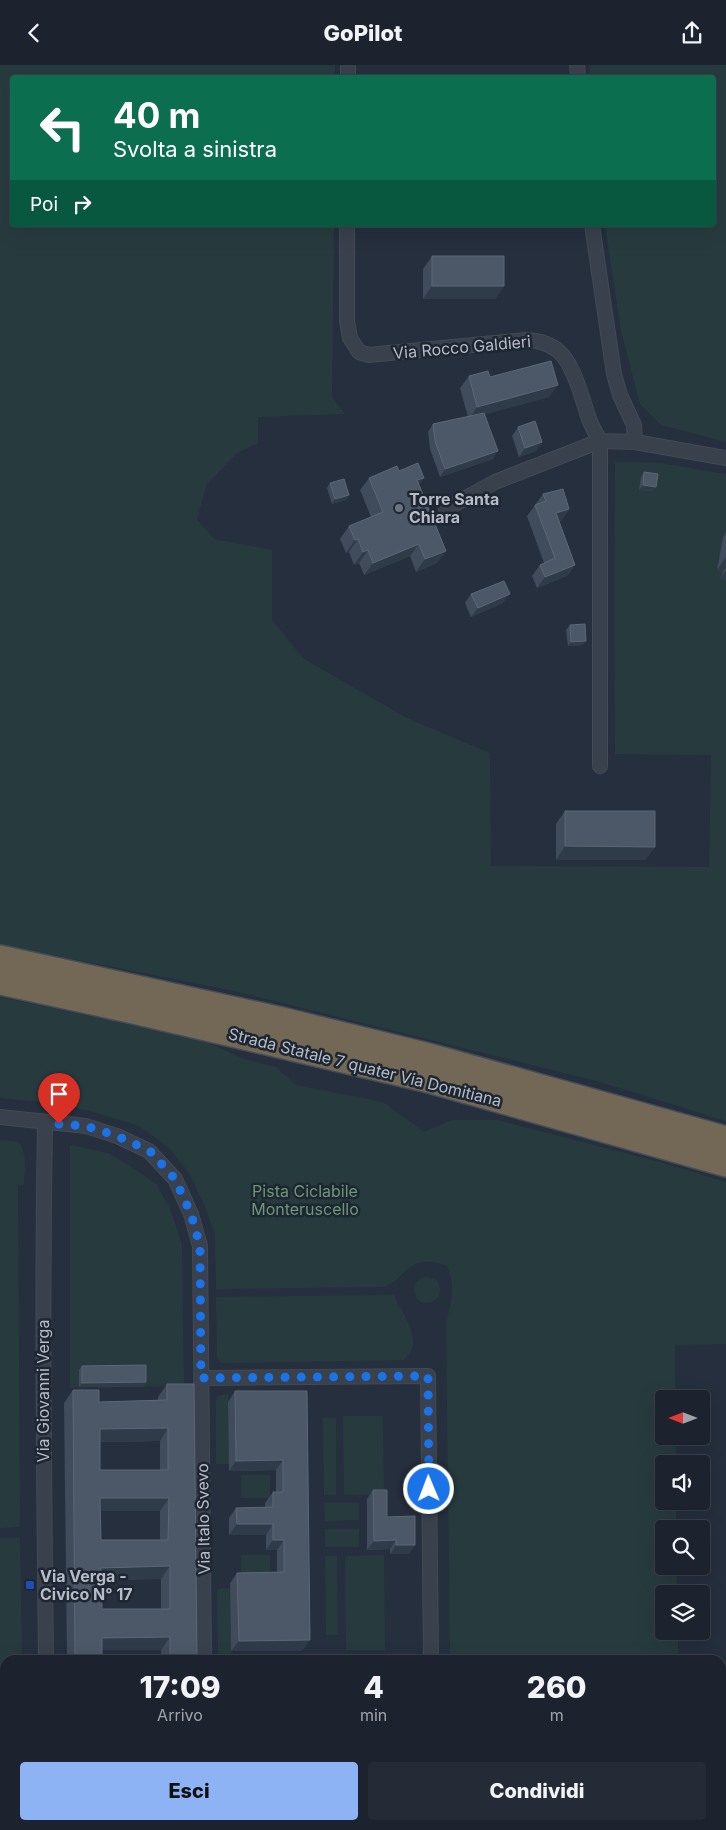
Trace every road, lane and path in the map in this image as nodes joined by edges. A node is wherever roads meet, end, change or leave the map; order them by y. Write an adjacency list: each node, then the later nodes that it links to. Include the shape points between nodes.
1 (347, 227): 3 (street, Via Rocco Galdieri, via 346,321 350,338 359,352 369,355 526,340 542,342 557,349 572,370)
2 (592, 227): 4 (street, via 612,367 634,425)
3 (600, 441): 4 (street); 6 (street, via 495,482); 7 (street)
4 (635, 442): 5 (street)
5 (726, 458)
6 (446, 509)
7 (600, 766)
8 (0, 958): 12 (highway, Strada Statale 7 quater Via Domitiana, via 282,1019 429,1056)
9 (0, 982): 13 (highway, Strada Statale 7 quater Via Domitiana, via 425,1079)
10 (0, 1117): 11 (street, Via Italo Svevo)
11 (45, 1123): 14 (street, Via Italo Svevo, via 86,1126 117,1136 150,1151 175,1179 191,1214 200,1246); 15 (street, Via Giovanni Verga)
12 (726, 1139)
13 (726, 1164)
14 (201, 1378): 16 (street, Via Italo Svevo); 17 (street, via 428,1376)
15 (46, 1655)
16 (204, 1655)
17 (431, 1655)

